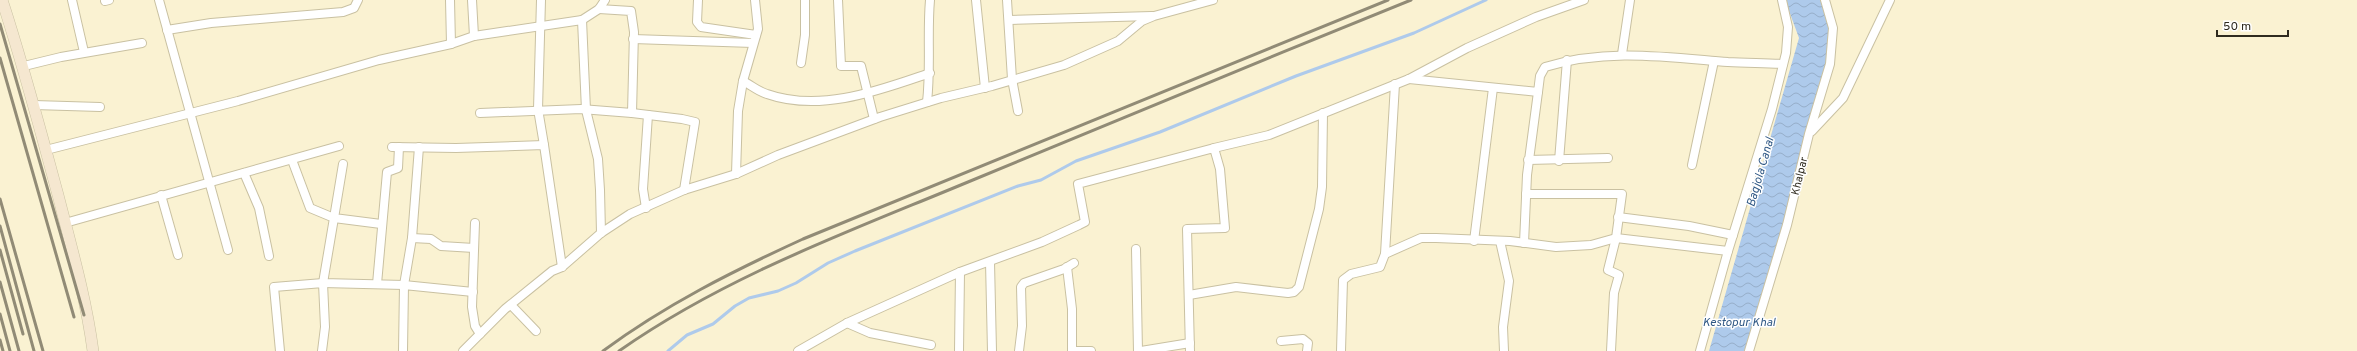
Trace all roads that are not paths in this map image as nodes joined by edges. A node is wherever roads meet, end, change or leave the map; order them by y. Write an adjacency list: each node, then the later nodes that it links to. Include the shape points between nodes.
1 (2, 0): 40 (street)
2 (72, 0): 34 (street)
3 (159, 0): 27 (street)
4 (358, 0): 27 (street, via 354,8 343,12 211,23)
5 (450, 0): 33 (street)
6 (472, 0): 29 (street)
7 (541, 0): 26 (street)
8 (605, 0): 22 (street)
9 (698, 0): 28 (street, via 697,22 701,27)
10 (754, 0): 28 (street, via 758,29)
11 (804, 0): 38 (street, via 805,35)
12 (838, 0): 49 (street, via 840,66 861,66)
13 (930, 0): 41 (street)
14 (976, 0): 46 (street)
15 (1008, 0): 25 (street)
16 (1213, 0): 23 (street)
17 (1584, 0): 43 (street, via 1536,17 1467,48)
18 (1630, 0): 35 (street)
19 (1782, 0): 39 (street, via 1788,27)
20 (1826, 0): 62 (street, Khalpar, via 1833,28 1830,64)
21 (1890, 0): 62 (street, via 1843,98)
22 (599, 9): 24 (street); 30 (street, via 631,11)
23 (1154, 16): 25 (street); 42 (street, via 1142,21 1118,41 1064,65)
24 (582, 20): 26 (street); 54 (street)
25 (1009, 20): 42 (street)
26 (541, 27): 29 (street); 53 (street)
27 (167, 30): 59 (street)
28 (756, 35): 32 (street)
29 (474, 36): 33 (street)
30 (633, 38): 32 (street); 57 (street)
31 (142, 43): 34 (street)
32 (753, 43): 44 (street)
33 (451, 44): 59 (street, via 379,60)
34 (84, 52): 40 (street)
35 (1622, 54): 36 (street); 37 (street)
36 (1567, 60): 48 (street, via 1542,70); 71 (street)
37 (1714, 61): 39 (street); 73 (street)
38 (801, 63)
39 (1783, 64): 87 (street, via 1772,109)
40 (24, 66): 51 (street)
41 (930, 73): 49 (street); 50 (street)
42 (1012, 79): 46 (street); 55 (street)
43 (1409, 79): 45 (street); 47 (street)
44 (743, 81): 49 (street, via 766,94 803,101); 75 (street, via 738,111)
45 (1395, 84): 58 (street); 97 (street)
46 (985, 88): 50 (street)
47 (1493, 88): 48 (street); 90 (street)
48 (1538, 92): 70 (street)
49 (868, 94): 61 (street)
50 (927, 102): 61 (street)
51 (34, 105): 52 (street); 67 (street)
52 (100, 107)
53 (538, 109): 54 (street); 56 (street); 63 (street)
54 (586, 110): 57 (street); 86 (street, via 598,159 602,209)
55 (1018, 112)
56 (480, 113)
57 (632, 113): 60 (street)
58 (1323, 113): 66 (street, via 1269,136); 107 (street, via 1322,187 1319,209 1299,287 1288,293 1236,287)
59 (191, 114): 67 (street); 76 (street)
60 (648, 115): 77 (street, via 682,118 695,122); 80 (street, via 644,189)
61 (874, 119): 75 (street, via 778,155)
62 (1809, 134): 132 (street, Khalpar, via 1787,225)
63 (544, 145): 65 (street); 101 (street)
64 (339, 146): 69 (street)
65 (419, 147): 85 (street, via 395,147 398,168 387,172); 88 (street)
66 (1214, 148): 100 (street, via 1078,184 1085,222 1064,234); 107 (street, via 1220,169 1225,228 1187,229)
67 (46, 150): 83 (street)
68 (1608, 158): 71 (street)
69 (292, 160): 74 (street); 82 (street, via 310,208)
70 (1528, 160): 71 (street); 78 (street)
71 (1559, 161)
72 (343, 164): 82 (street)
73 (1692, 165)
74 (244, 173): 76 (street); 99 (street, via 259,208)
75 (736, 174): 77 (street)
76 (208, 182): 79 (street); 95 (street)
77 (684, 190): 80 (street)
78 (1526, 194): 81 (street, via 1622,194); 92 (street)
79 (161, 195): 83 (street); 98 (street)
80 (646, 208): 86 (street, via 630,214)
81 (1618, 217): 87 (street, via 1689,226); 89 (street)
82 (334, 218): 85 (street); 103 (street)
83 (65, 223): 116 (street)
84 (475, 223): 93 (street)
85 (381, 224): 104 (street)
86 (600, 233): 101 (street)
87 (1733, 235): 96 (street)
88 (412, 238): 93 (street, via 431,239 440,246); 105 (street)
89 (1616, 238): 92 (street, via 1591,245); 96 (street); 130 (street, via 1608,270 1619,275 1614,293)
90 (1474, 241): 91 (street); 97 (street, via 1421,238)
91 (1500, 241): 92 (street); 129 (street, via 1510,281 1503,327)
92 (1524, 243)
93 (474, 248): 106 (street)
94 (1136, 249): 126 (street)
95 (228, 250)
96 (1728, 251): 131 (street)
97 (1385, 254): 128 (street, via 1380,267 1351,274 1343,280)
98 (178, 255)
99 (269, 256)
100 (990, 262): 102 (street); 123 (street)
101 (562, 267): 108 (street)
102 (960, 272): 109 (street); 122 (street)
103 (323, 283): 104 (street); 117 (street, via 274,287); 118 (street, via 325,327)
104 (377, 284): 105 (street)
105 (404, 285): 106 (street); 119 (street)
106 (473, 292): 111 (street, via 472,316)
107 (1189, 295): 114 (street)
108 (511, 304): 110 (street); 111 (street)
109 (847, 323): 113 (street, via 870,333); 121 (street)
110 (536, 331)
111 (480, 334): 120 (street)
112 (1281, 341): 127 (street, via 1303,339 1308,343)
113 (931, 345)
114 (1190, 347): 126 (street)
115 (1072, 350): 124 (street, via 1070,265 1024,283 1021,287 1022,326); 125 (street)
116 (93, 351)
117 (280, 351)
118 (322, 351)
119 (403, 351)
120 (463, 351)
121 (798, 351)
122 (959, 351)
123 (992, 351)
124 (1019, 351)
125 (1091, 351)
126 (1139, 351)
127 (1307, 351)
128 (1341, 351)
129 (1504, 351)
130 (1611, 351)
131 (1700, 351)
132 (1749, 351)

